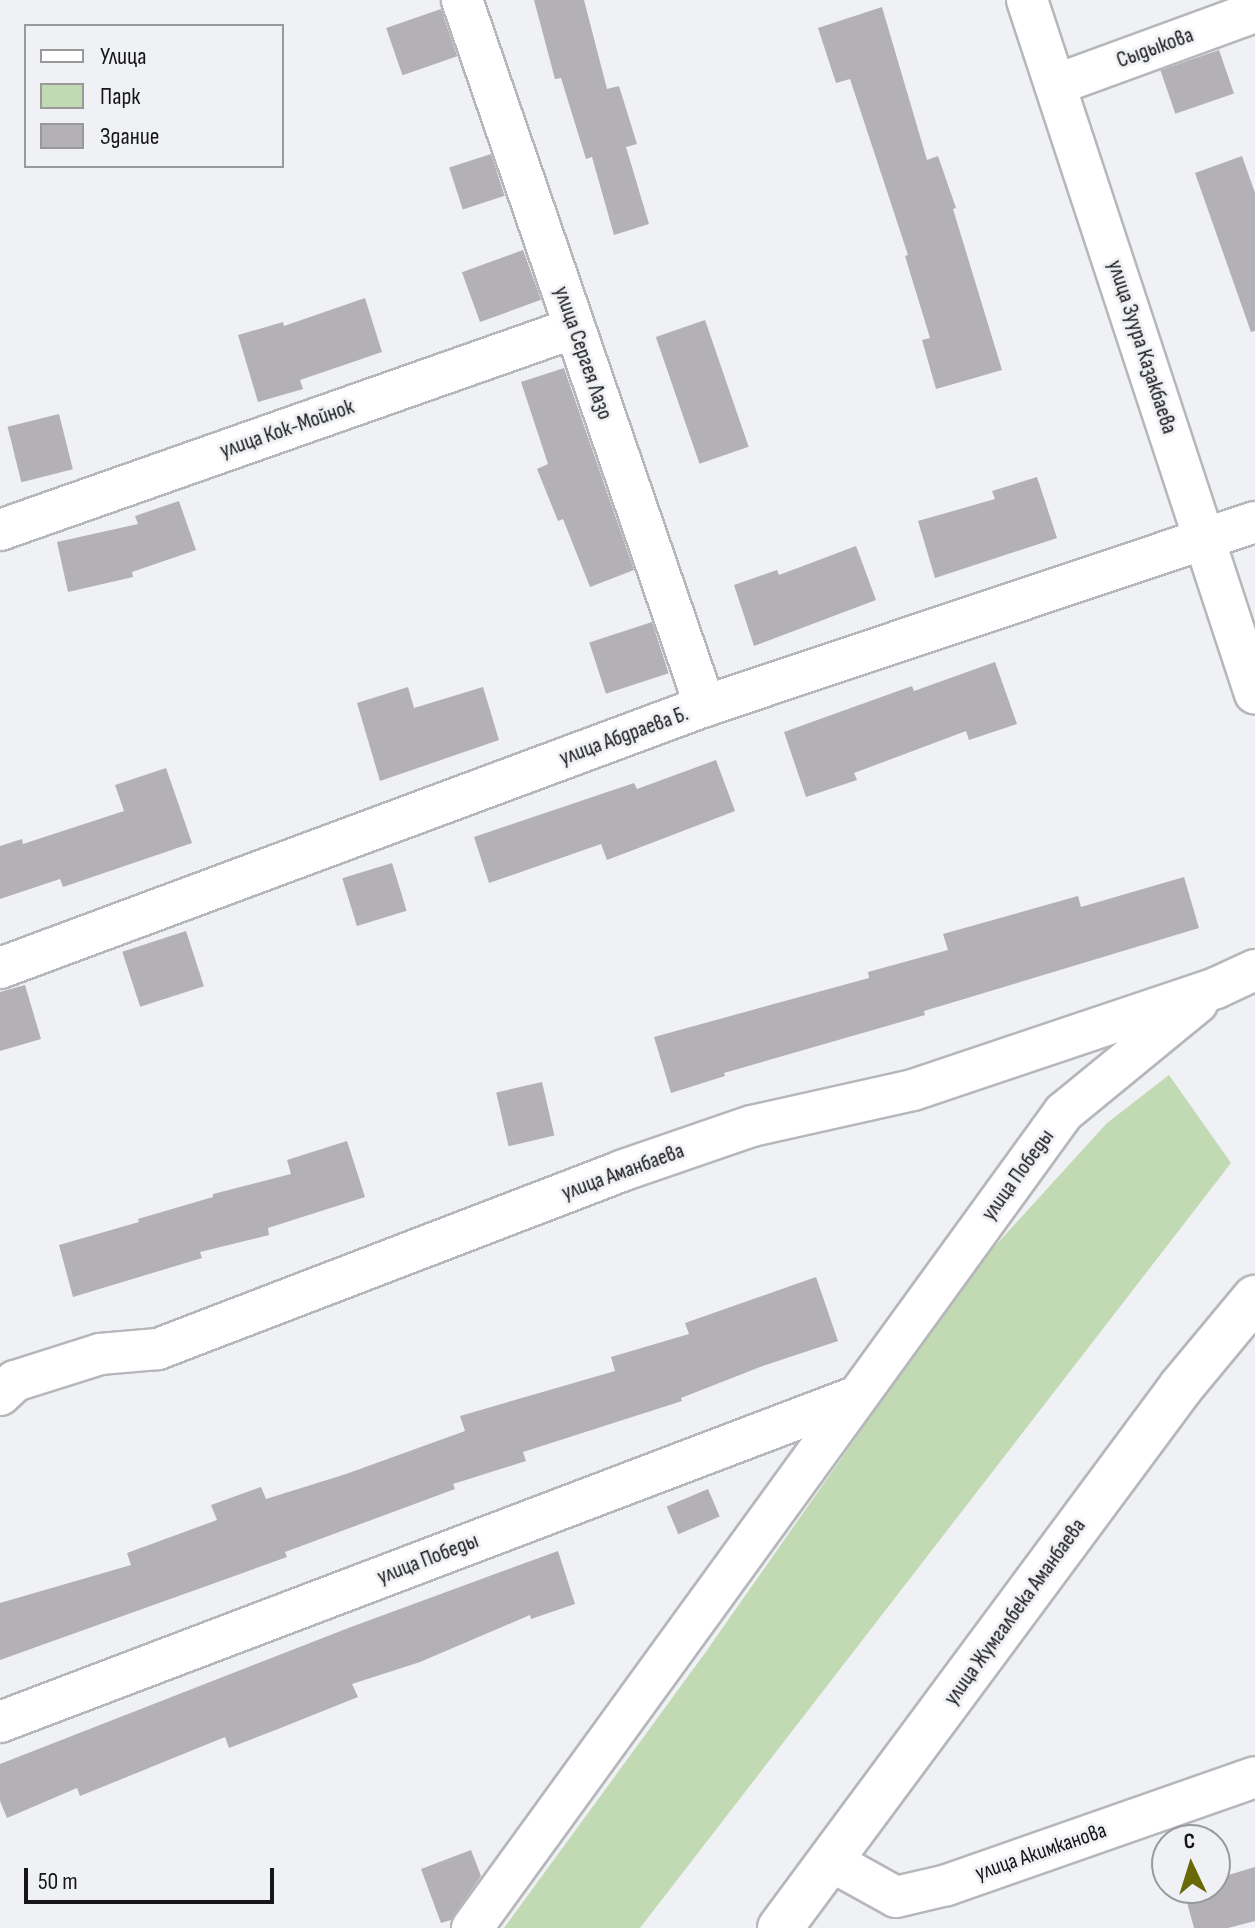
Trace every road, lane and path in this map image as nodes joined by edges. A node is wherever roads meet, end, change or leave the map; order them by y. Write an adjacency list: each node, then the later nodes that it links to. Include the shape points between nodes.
1 (462, 0): 5 (street, улица Сергея Лазо)
2 (1027, 0): 4 (street, улица Зуура Казакбаева)
3 (1255, 12): 4 (street, Сыдыкова)
4 (1055, 85): 8 (street, улица Зуура Казакбаева)
5 (574, 328): 7 (street, улица Кок-Мойнок); 10 (street, улица Сергея Лазо)
6 (1255, 522): 8 (street, улица Абдраева Б.)
7 (0, 530)
8 (1206, 539): 9 (street, улица Зуура Казакбаева); 10 (street, улица Абдраева Б.)
9 (1255, 694)
10 (705, 706): 11 (street, улица Абдраева Б.)
11 (0, 968)
12 (1255, 970): 13 (street, улица Аманбаева)
13 (1216, 988): 15 (street, улица Аманбаева, via 913,1090 752,1126 158,1349 100,1354 15,1381); 16 (street, улица Победы, via 1064,1112)
14 (1255, 1298): 19 (main road, улица Жумгалбека Аманбаева, via 1181,1387)
15 (0, 1395)
16 (855, 1397): 17 (street, улица Победы); 20 (street, улица Победы)
17 (0, 1722)
18 (1255, 1777): 19 (street, улица Акимканова, via 947,1885 896,1897)
19 (831, 1861): 21 (main road, улица Жумгалбека Аманбаева)
20 (472, 1928)
21 (780, 1928)

